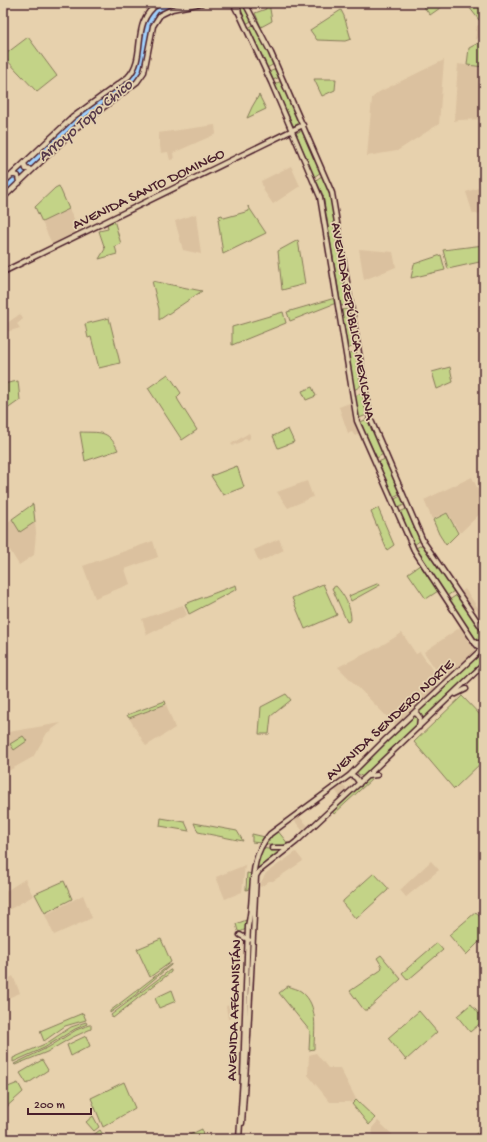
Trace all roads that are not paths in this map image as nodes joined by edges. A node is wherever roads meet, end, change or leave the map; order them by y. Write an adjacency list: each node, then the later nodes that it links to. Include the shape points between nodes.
1 (159, 3): 9 (main road, via 150,10 143,22 136,66 132,73 73,117)
2 (202, 3): 10 (main road, via 172,9 160,15 153,26 144,72 138,82 76,128)
3 (233, 3): 6 (main road)
4 (237, 3): 6 (main road, AVENIDA REPÚBLICA MEXICANA)
5 (246, 4): 7 (main road, AVENIDA REPÚBLICA MEXICANA, via 271,52)
6 (239, 13): 8 (main road, AVENIDA REPÚBLICA MEXICANA)
7 (303, 126): 8 (main road, AVENIDA SANTO DOMINGO); 16 (main road, AVENIDA REPÚBLICA MEXICANA, via 332,195 370,418 423,541)
8 (292, 131): 15 (main road, AVENIDA SANTO DOMINGO); 18 (main road, AVENIDA REPÚBLICA MEXICANA, via 320,197 357,421 414,550)
9 (24, 164): 10 (main road, via 25,168); 11 (main road)
10 (31, 170): 12 (main road)
11 (12, 175): 12 (main road, via 18,176); 13 (main road)
12 (19, 181): 14 (main road)
13 (3, 183)
14 (3, 198)
15 (3, 272)
16 (484, 631)
17 (484, 641): 18 (main road)
18 (476, 643): 19 (main road, AVENIDA REPÚBLICA MEXICANA); 20 (main road)
19 (483, 650): 20 (main road, AVENIDA SENDERO NORTE)
20 (472, 658): 24 (main road, AVENIDA SENDERO NORTE)
21 (484, 664): 23 (main road, AVENIDA SENDERO NORTE)
22 (466, 689): 23 (main road)
23 (452, 696): 25 (main road, AVENIDA SENDERO NORTE)
24 (414, 713): 25 (main road, via 420,718); 26 (main road, AVENIDA SENDERO NORTE)
25 (418, 727): 29 (main road, AVENIDA SENDERO NORTE)
26 (355, 770): 27 (main road, AVENIDA SENDERO NORTE); 30 (main road, via 356,775)
27 (350, 775): 31 (main road, via 355,776); 34 (main road, AVENIDA SENDERO NORTE, via 265,839 254,863)
28 (377, 775): 29 (main road)
29 (368, 776): 30 (main road, AVENIDA SENDERO NORTE)
30 (363, 780): 31 (main road, AVENIDA SENDERO NORTE)
31 (359, 784): 32 (main road, AVENIDA SENDERO NORTE)
32 (301, 838): 33 (main road, via 287,848); 34 (main road, AVENIDA SENDERO NORTE, via 263,866)
33 (272, 848)
34 (254, 882): 35 (main road, AVENIDA AFGANISTÁN); 37 (main road, AVENIDA AFGANISTÁN)
35 (253, 931): 37 (main road); 38 (main road, AVENIDA AFGANISTÁN)
36 (240, 935): 37 (main road)
37 (248, 938): 38 (main road); 39 (main road, AVENIDA AFGANISTÁN)
38 (252, 956): 40 (main road, AVENIDA AFGANISTÁN)
39 (247, 975): 40 (main road); 41 (main road, AVENIDA AFGANISTÁN)
40 (251, 987): 41 (main road, AVENIDA AFGANISTÁN)
41 (240, 1139)

